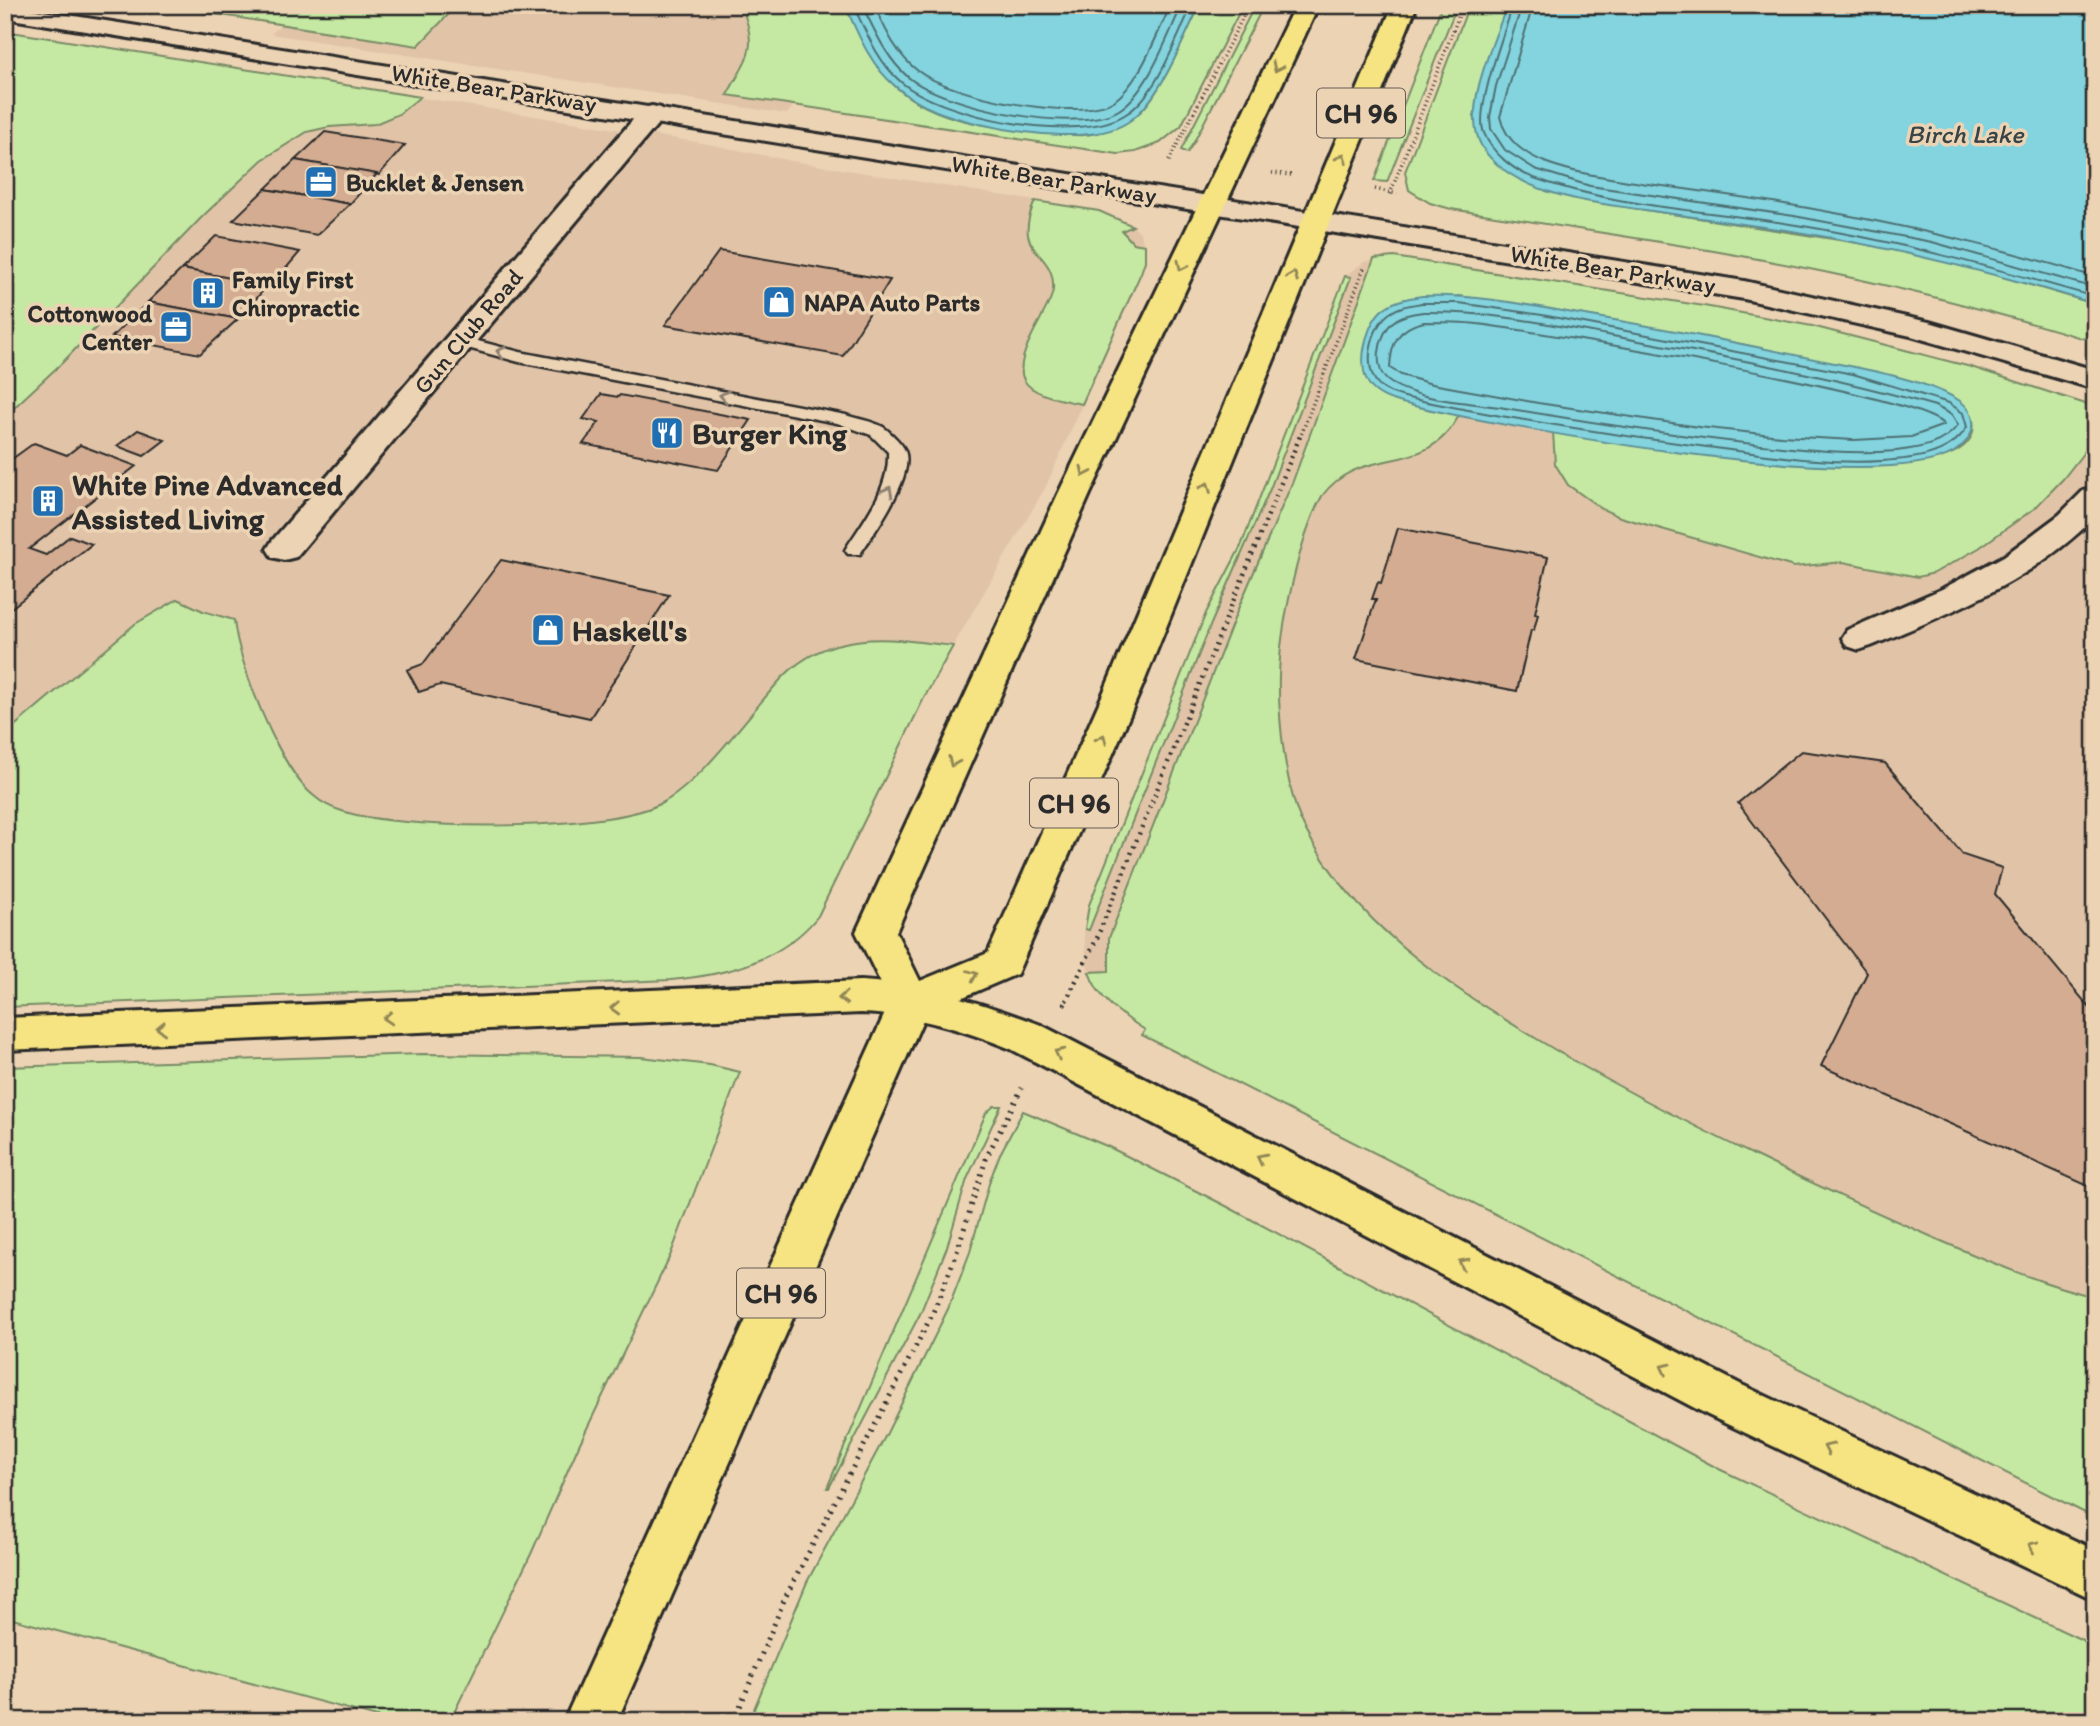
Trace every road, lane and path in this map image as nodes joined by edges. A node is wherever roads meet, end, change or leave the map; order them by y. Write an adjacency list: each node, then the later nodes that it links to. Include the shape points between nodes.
1 (1249, 5): 7 (path)
2 (1307, 5): 8 (main road, one-way to 8)
3 (1405, 5): 9 (main road, CH 96, one-way to 3)
4 (1463, 5): 10 (path)
5 (5, 11): 6 (street, White Bear Parkway)
6 (652, 114): 8 (street, White Bear Parkway); 11 (street, Gun Club Road)
7 (1171, 158)
8 (1212, 205): 9 (street, White Bear Parkway); 17 (main road, one-way to 17, via 1068,506 876,932)
9 (1316, 221): 10 (street, White Bear Parkway); 17 (main road, CH 96, one-way to 9, via 1003,962 1124,687)
10 (1376, 231): 12 (street, White Bear Parkway, via 1806,302 1930,331); 19 (path, via 1282,484 1227,609 1097,939)
11 (459, 341): 14 (street, Gun Club Road); 15 (lane, one-way to 11, via 897,469 897,451 877,431 825,415 520,357)
12 (2095, 380)
13 (2095, 498): 16 (street, via 2006,568 1939,604)
14 (284, 549)
15 (854, 550)
16 (1859, 638)
17 (911, 1002): 18 (main road, one-way to 18, via 852,998); 19 (main road, via 979,1019); 21 (main road, CH 96)
18 (5, 1034)
19 (1044, 1046): 20 (main road, one-way to 19, via 1726,1400); 22 (path, via 987,1156 955,1258 918,1344 776,1618)
20 (2095, 1576)
21 (590, 1721)
22 (734, 1721)

